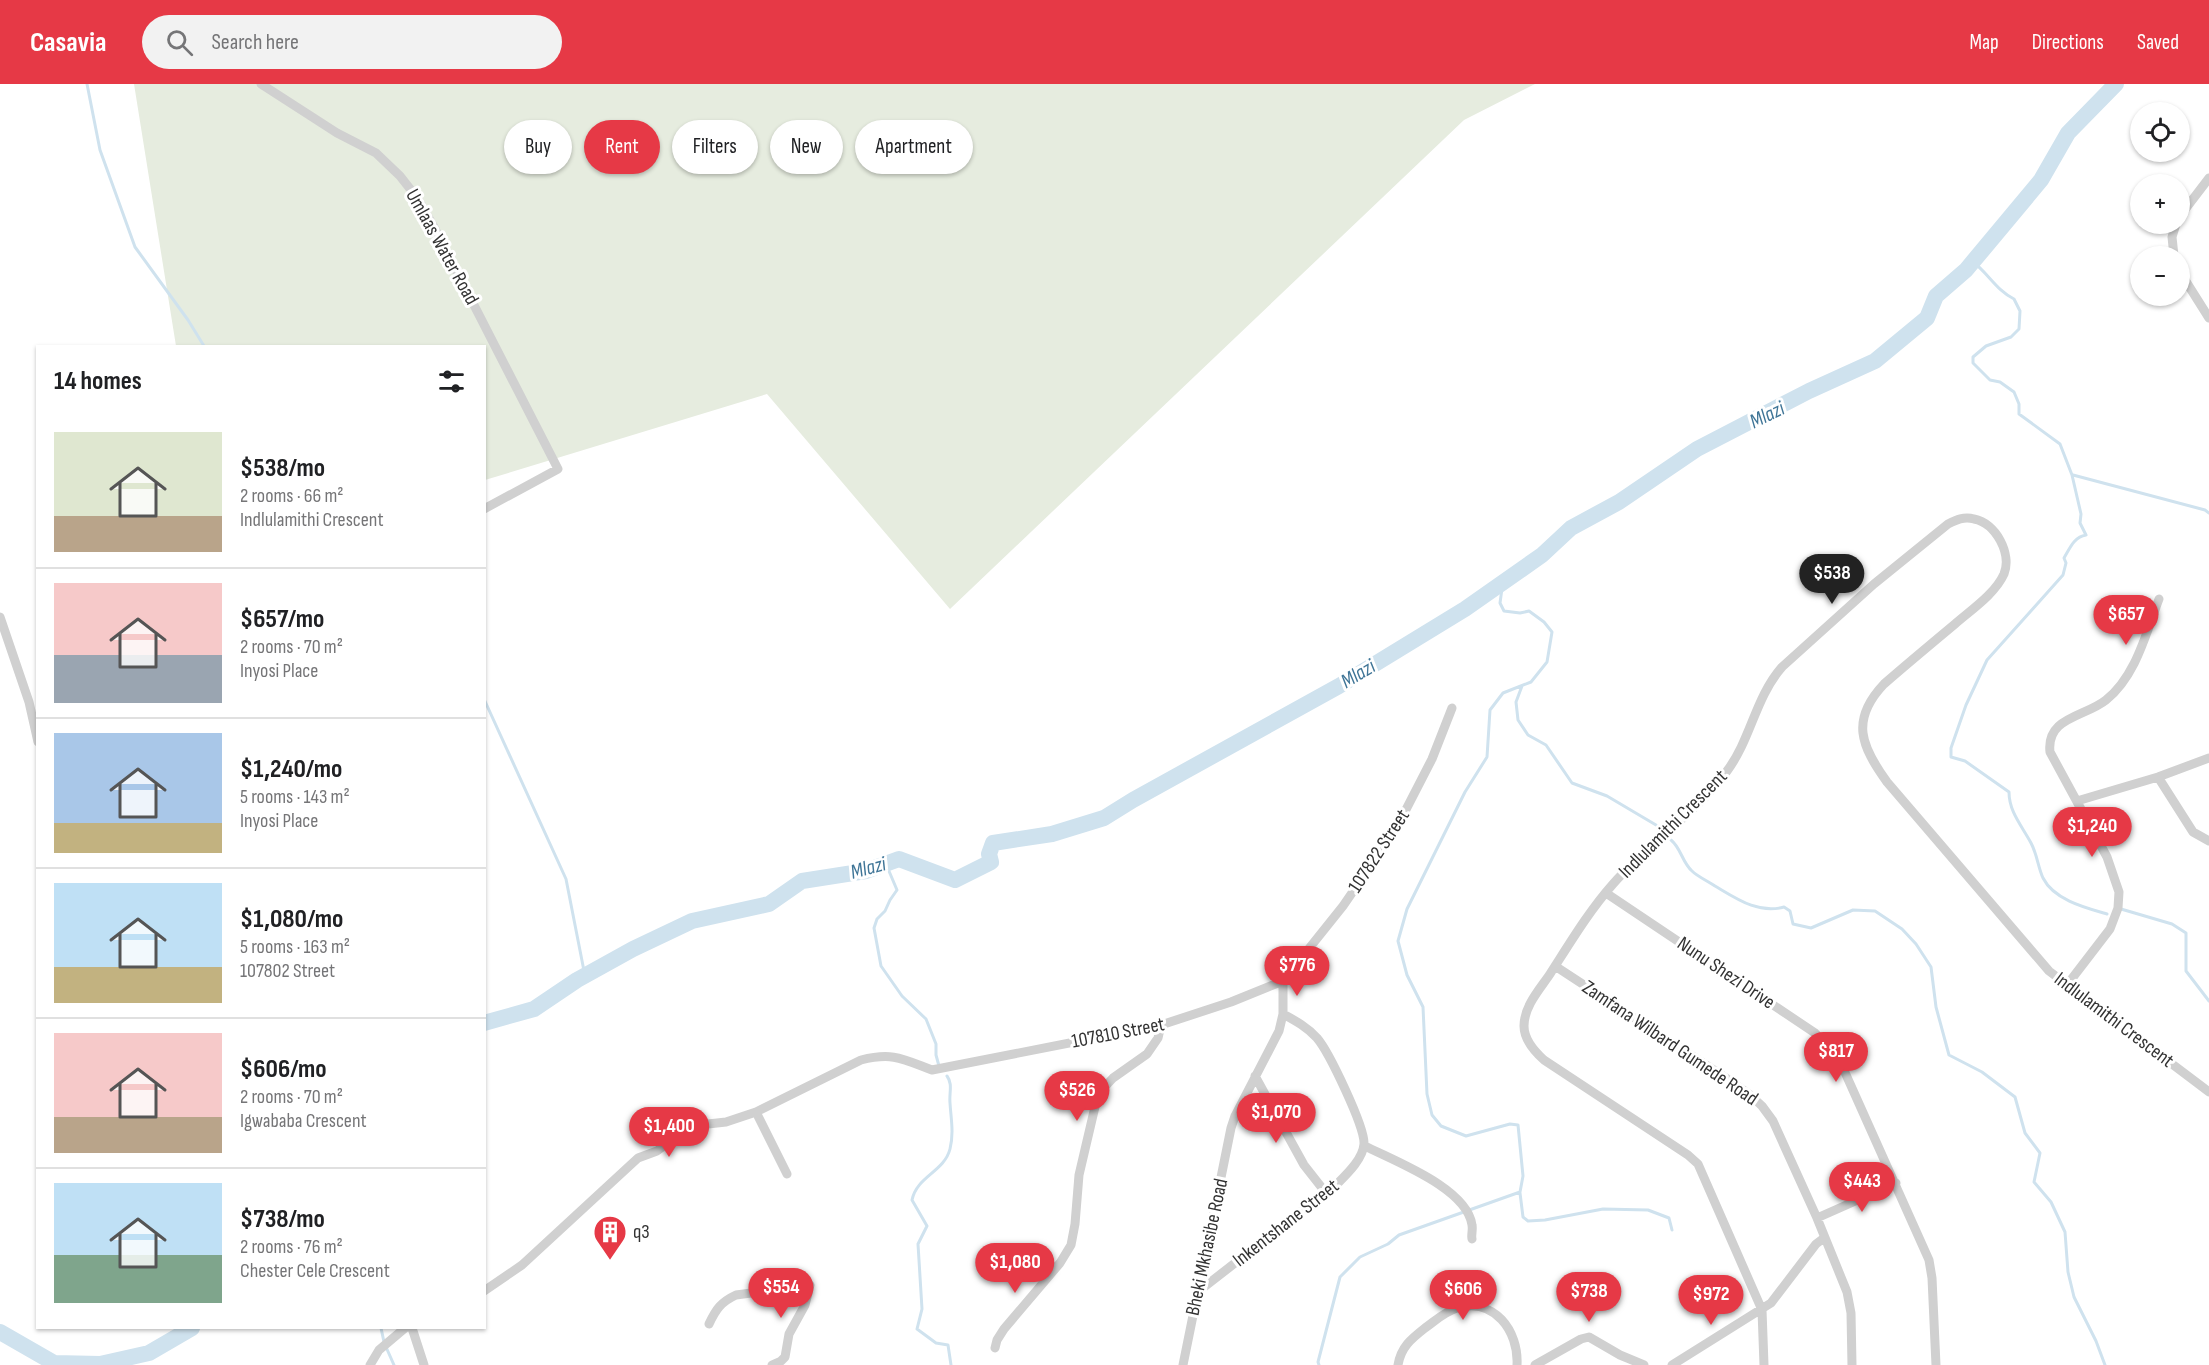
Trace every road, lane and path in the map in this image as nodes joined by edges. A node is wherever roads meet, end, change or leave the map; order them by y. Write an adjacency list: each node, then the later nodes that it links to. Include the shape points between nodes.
1 (261, 84): 6 (street, Umlaas Water Road, via 376,153 418,199 558,469)
2 (2209, 178): 3 (street)
3 (2190, 203)
4 (2190, 288): 5 (street)
5 (2209, 318)
6 (486, 508)
7 (2159, 599): 13 (street, via 2129,674 2117,690 2105,702 2059,726 2050,737 2050,752)
8 (0, 617): 10 (street)
9 (1452, 708): 17 (street, 107822 Street, via 1418,791 1396,829 1343,906)
10 (36, 733)
11 (2209, 758): 12 (street)
12 (2158, 777): 13 (street); 14 (street, via 2193,832)
13 (2077, 801): 18 (street, via 2107,857 2119,892 2110,929)
14 (2209, 841)
15 (1606, 893): 16 (street, Indlulamithi Crescent); 18 (street, Indlulamithi Crescent, via 1728,771 1763,693 1782,667 1948,524 1971,518 1989,526 1999,538 2006,556 2004,574 1979,603 1873,695 1862,722 1863,741 1887,782 2049,971); 26 (street, Nunu Shezi Drive, via 1815,1033 1848,1075)
16 (1555, 966): 28 (street, Zamfana Wilbard Gumede Road, via 1762,1106 1773,1121); 33 (street, Indlulamithi Crescent, via 1528,1008 1524,1029 1527,1041 1544,1060 1698,1164)
17 (1283, 981): 19 (street, Bheki Mkhasibe Road); 20 (street, 107810 Street)
18 (2067, 986): 22 (street, Indlulamithi Crescent)
19 (1283, 1014): 21 (street, Bheki Mkhasibe Road, via 1279,1031); 24 (street, via 1307,1028 1324,1048 1357,1116)
20 (1161, 1025): 23 (street, 107810 Street, via 932,1070 899,1057 878,1056 830,1074); 37 (street, via 1147,1054 1098,1094 1079,1175 1071,1245 999,1335)
21 (1256, 1076): 27 (street, via 1304,1165); 32 (street, Bheki Mkhasibe Road, via 1232,1128)
22 (2209, 1092)
23 (756, 1112): 25 (street); 31 (street, via 708,1124 638,1158 522,1265)
24 (1365, 1146): 27 (street, Inkentshane Street, via 1349,1172); 30 (street, via 1452,1195 1465,1208 1472,1225)
25 (788, 1174)
26 (1896, 1183): 28 (street); 49 (street, Nunu Shezi Drive, via 1929,1260)
27 (1326, 1193): 32 (street, Inkentshane Street)
28 (1817, 1218): 29 (street, Zamfana Wilbard Gumede Road)
29 (1824, 1238): 33 (street); 48 (street, Zamfana Wilbard Gumede Road, via 1847,1293)
30 (1472, 1239)
31 (486, 1290)
32 (1198, 1291): 41 (street, Bheki Mkhasibe Road)
33 (1762, 1310): 46 (street); 47 (street, Indlulamithi Crescent)
34 (709, 1324): 40 (street, via 716,1308 736,1295 810,1285 805,1305 789,1334 785,1357)
35 (404, 1329): 38 (street, via 379,1350)
36 (412, 1329): 39 (street)
37 (994, 1348)
38 (370, 1365)
39 (424, 1365)
40 (772, 1365)
41 (1184, 1365)
42 (1398, 1365): 43 (street, via 1410,1340 1440,1316 1467,1306 1487,1309 1502,1320 1512,1333)
43 (1517, 1365)
44 (1535, 1365): 45 (street, via 1591,1337)
45 (1644, 1365)
46 (1672, 1365)
47 (1764, 1365)
48 (1852, 1365)
49 (1936, 1365)

